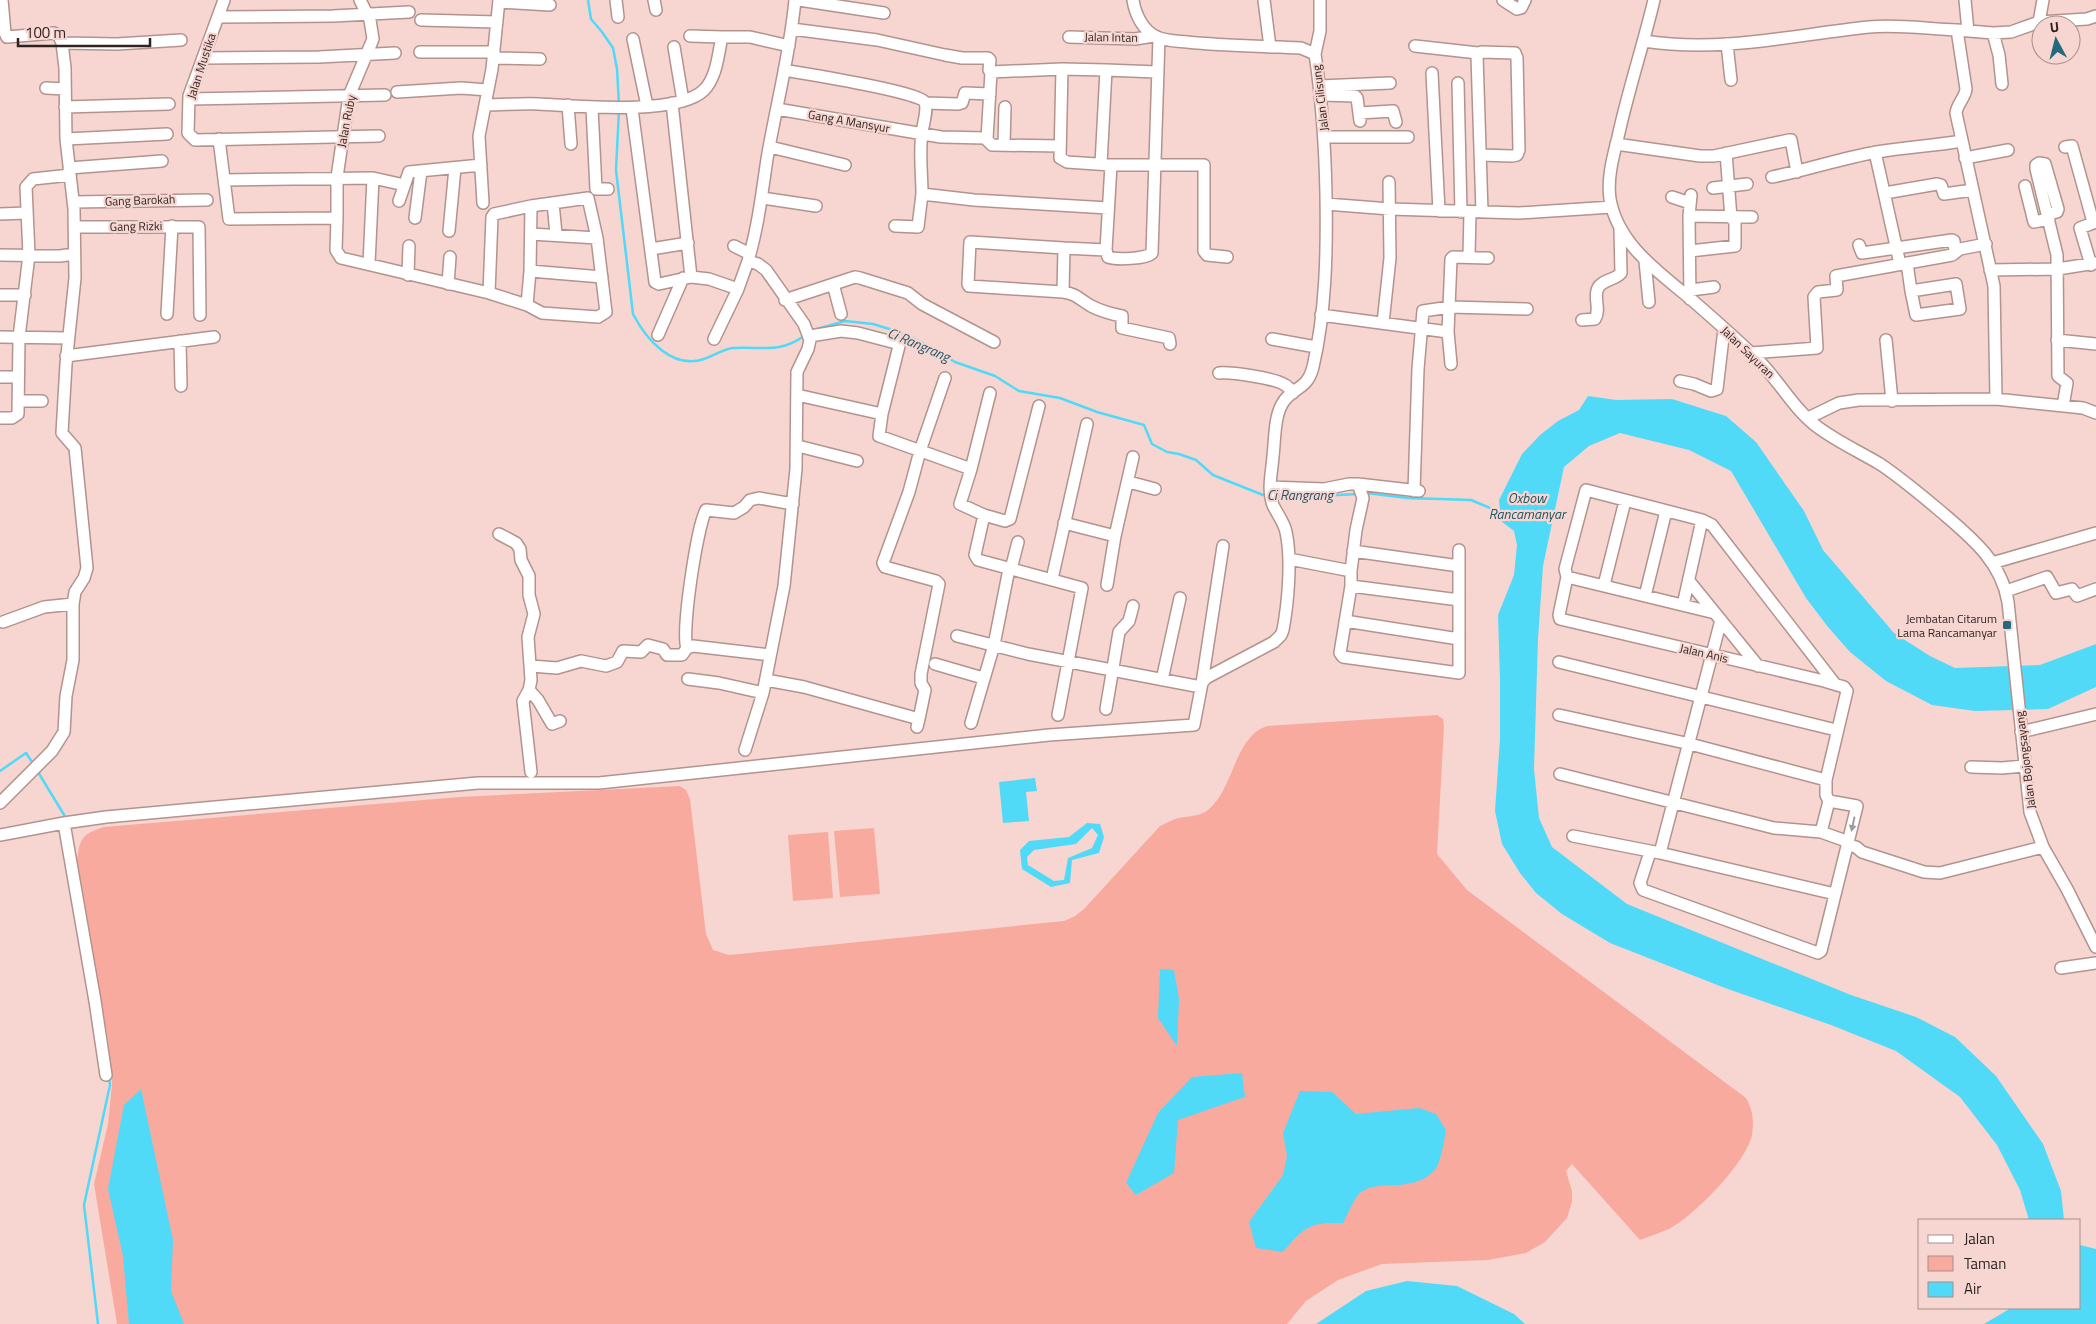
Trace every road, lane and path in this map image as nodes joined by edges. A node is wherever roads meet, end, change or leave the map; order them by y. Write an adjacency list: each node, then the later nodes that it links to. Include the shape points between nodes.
1 (2, 0): 34 (street)
2 (224, 0): 21 (street, Jalan Mustika)
3 (360, 0): 18 (street, Jalan Ruby)
4 (616, 0): 22 (street)
5 (797, 0): 17 (street); 27 (street)
6 (1133, 0): 33 (street, via 1143,25)
7 (1264, 0): 41 (street)
8 (1320, 0): 47 (street, via 1320,31)
9 (1503, 0): 10 (street, via 1517,9)
10 (1525, 0)
11 (1654, 0): 37 (street, Jalan Sayuran)
12 (1966, 0): 28 (street)
13 (2043, 0): 19 (street)
14 (499, 1): 15 (street); 25 (street)
15 (550, 5)
16 (409, 12): 18 (street)
17 (884, 13)
18 (367, 14): 21 (street); 48 (street, Jalan Ruby, via 373,35)
19 (2040, 15)
20 (2096, 16): 23 (street)
21 (218, 17): 50 (street, Jalan Mustika)
22 (618, 17)
23 (2081, 19)
24 (421, 20): 25 (street)
25 (497, 22): 49 (street)
26 (2031, 25): 29 (street, via 2011,32)
27 (792, 29): 40 (street); 55 (street, via 877,40 962,58 988,58)
28 (1963, 31): 29 (street); 39 (street, via 1870,27); 92 (street, via 1966,89 1965,97 1956,110)
29 (1993, 33): 61 (street)
30 (690, 36): 31 (street)
31 (722, 36): 40 (street, via 750,37); 71 (street, via 713,76 705,89)
32 (1069, 37): 33 (street, Jalan Intan)
33 (1156, 37): 41 (street, Jalan Cilisung); 56 (street)
34 (4, 38): 38 (street, via 54,33)
35 (633, 39): 77 (street)
36 (181, 40): 38 (street)
37 (1644, 41): 39 (street, via 1712,46); 94 (street, Jalan Sayuran)
38 (62, 43): 63 (street)
39 (1727, 44): 58 (street)
40 (789, 46): 53 (street)
41 (1270, 46): 47 (street, Jalan Cilisung, via 1301,48)
42 (1416, 46): 46 (street)
43 (674, 47): 71 (street)
44 (420, 52): 49 (street)
45 (395, 53): 48 (street)
46 (1478, 53): 102 (street); 102 (street, via 1515,53 1518,58 1519,150 1512,156)
47 (1314, 54): 65 (street, Jalan Cilisung)
48 (367, 55): 50 (street); 69 (street, Jalan Ruby)
49 (493, 55): 51 (street); 64 (street)
50 (203, 58): 70 (street, Jalan Mustika)
51 (540, 59)
52 (1062, 69): 54 (street); 55 (street); 96 (street)
53 (784, 70): 73 (street, via 917,96); 81 (street)
54 (1106, 70): 56 (street); 108 (street)
55 (991, 72): 67 (street)
56 (1157, 72): 105 (street)
57 (1432, 73): 140 (street)
58 (1731, 80)
59 (1390, 83): 65 (street)
60 (1458, 83): 141 (street)
61 (2002, 84)
62 (46, 88): 63 (street)
63 (65, 89): 75 (street)
64 (488, 90): 66 (street, via 461,88); 76 (street)
65 (1320, 90): 82 (street, via 1355,96 1359,117 1393,110); 86 (street, Jalan Cilisung)
66 (397, 92)
67 (990, 94): 73 (street, via 965,93 962,103 958,104); 91 (street)
68 (385, 95): 69 (street)
69 (349, 96): 70 (street); 88 (street, Jalan Ruby)
70 (189, 99): 90 (street, Jalan Mustika, via 188,133 195,140)
71 (685, 100): 77 (street); 159 (street)
72 (169, 104): 75 (street)
73 (925, 104): 84 (street)
74 (568, 105): 76 (street); 79 (street); 93 (street)
75 (65, 106): 89 (street)
76 (486, 106): 106 (street, via 479,136)
77 (647, 106): 80 (street)
78 (1005, 107): 95 (street)
79 (592, 108): 80 (street); 123 (street, via 596,189)
80 (623, 108): 166 (street)
81 (777, 109): 84 (street, Gang A Mansyur); 97 (street)
82 (1396, 122)
83 (166, 134): 89 (street)
84 (922, 134): 91 (street, Gang A Mansyur); 126 (street)
85 (378, 136): 88 (street)
86 (1325, 137): 87 (street); 134 (street, Jalan Cilisung)
87 (1408, 137)
88 (342, 138): 90 (street); 113 (street, Jalan Ruby)
89 (66, 139): 110 (street)
90 (219, 139): 116 (street)
91 (987, 139): 95 (street, Gang A Mansyur, via 991,145)
92 (1962, 141): 101 (street); 103 (street)
93 (571, 144)
94 (1616, 144): 100 (street, via 1700,156); 137 (street, Jalan Sayuran, via 1608,181)
95 (1004, 145): 96 (street)
96 (1060, 146): 108 (street, via 1060,157 1064,161)
97 (770, 147): 107 (street); 128 (street)
98 (2065, 147): 150 (street, via 2072,146)
99 (2008, 150): 103 (street)
100 (1726, 152): 112 (street, via 1791,140); 120 (street)
101 (1874, 152): 112 (street); 125 (street)
102 (1480, 155): 142 (street)
103 (1966, 158): 124 (street)
104 (162, 162): 110 (street)
105 (1153, 164): 108 (street); 167 (street, via 1152,252 1147,256 1118,259 1108,257); 175 (street, via 1204,165 1204,251 1207,255)
106 (481, 165): 109 (street); 132 (street)
107 (845, 165)
108 (1106, 165): 138 (street)
109 (455, 168): 111 (street); 155 (street)
110 (69, 171): 131 (street); 143 (street, via 31,180 26,187)
111 (421, 171): 130 (street, via 408,173); 148 (street)
112 (1797, 172): 114 (street)
113 (337, 177): 115 (street); 116 (street); 147 (street, Jalan Ruby)
114 (1772, 177)
115 (374, 178): 118 (street); 180 (street)
116 (224, 180): 147 (street, via 230,219)
117 (1389, 182): 139 (street)
118 (400, 184)
119 (1747, 184): 120 (street)
120 (1729, 186): 122 (street); 149 (street)
121 (2025, 186): 182 (street, via 2034,222 2048,217)
122 (1713, 188)
123 (608, 189)
124 (1973, 190): 125 (street, via 1944,194 1941,185 1937,184); 160 (street)
125 (1885, 193): 164 (street)
126 (922, 194): 138 (street); 152 (street, via 918,227)
127 (1672, 196): 145 (street, via 1691,199)
128 (762, 198): 136 (street); 174 (street)
129 (207, 200): 131 (street, Gang Barokah)
130 (399, 201)
131 (73, 202): 153 (street)
132 (483, 203)
133 (553, 203): 135 (street); 157 (street); 158 (street, via 588,198)
134 (1326, 204): 139 (street); 205 (street, Jalan Cilisung)
135 (531, 206): 156 (street); 194 (street, via 496,213 492,217)
136 (816, 206)
137 (1612, 207): 142 (street); 154 (street, Jalan Sayuran)
138 (1108, 208): 167 (street)
139 (1390, 209): 140 (street); 208 (street, via 1390,258)
140 (1439, 211): 141 (street)
141 (1465, 212): 142 (street); 176 (street)
142 (1482, 212)
143 (26, 213): 144 (street); 172 (street)
144 (0, 214)
145 (1688, 216): 149 (street); 168 (street)
146 (1752, 217): 149 (street)
147 (337, 218): 180 (street, Jalan Ruby, via 338,255)
148 (414, 218)
149 (1733, 218): 168 (street, via 1735,246)
150 (2095, 222): 181 (street, via 2080,228)
151 (172, 226): 153 (street, Gang Rizki); 203 (street); 206 (street, Gang Rizki, via 197,226 200,231)
152 (895, 226)
153 (74, 227): 170 (street)
154 (1620, 229): 178 (street, Jalan Sayuran); 207 (street, via 1621,273 1596,290 1598,314 1595,319)
155 (449, 231)
156 (531, 234): 157 (street); 184 (street)
157 (556, 234): 158 (street)
158 (597, 238): 186 (street)
159 (688, 243): 166 (street); 187 (street)
160 (1986, 244): 169 (street); 183 (street)
161 (1860, 245): 164 (street, via 1862,253)
162 (409, 246): 185 (street)
163 (734, 246): 174 (street)
164 (1897, 247): 169 (street, via 1952,240); 179 (street)
165 (1064, 248): 167 (street); 193 (street); 193 (street, via 970,237 967,283 969,286)
166 (651, 249): 187 (street, via 656,283)
167 (1106, 250)
168 (1690, 251): 195 (street)
169 (1955, 253): 179 (street)
170 (74, 254): 172 (street); 217 (street, via 75,278)
171 (0, 255): 172 (street)
172 (28, 255): 197 (street)
173 (450, 257): 188 (street)
174 (749, 257): 191 (street); 198 (street, via 766,270)
175 (1227, 257)
176 (1469, 258): 177 (street); 201 (street, via 1451,259)
177 (1488, 258)
178 (1645, 261): 195 (street, Jalan Sayuran); 199 (street)
179 (1904, 263): 192 (street); 227 (street, via 1836,276 1837,290 1816,294 1816,348)
180 (369, 264): 185 (street)
181 (2093, 264): 182 (street)
182 (2058, 269): 183 (street); 221 (street)
183 (1990, 270): 239 (street, via 1996,304)
184 (530, 272): 186 (street); 200 (street)
185 (408, 275): 188 (street)
186 (602, 277): 200 (street, via 607,308 600,316 542,313)
187 (687, 277): 191 (street, via 709,279); 213 (street)
188 (448, 284): 194 (street)
189 (834, 284): 198 (street); 204 (street); 223 (street, via 855,277 899,289)
190 (1714, 287): 195 (street)
191 (738, 288): 218 (street)
192 (1911, 291)
193 (1063, 292): 224 (street, via 1076,294 1089,304 1122,316 1122,328 1169,338)
194 (489, 293): 200 (street)
195 (1690, 294): 210 (street, Jalan Sayuran)
196 (0, 295): 197 (street)
197 (25, 295): 215 (street)
198 (785, 300): 211 (street)
199 (1649, 302)
200 (527, 305)
201 (1450, 308): 202 (street); 209 (street, via 1423,311); 212 (street)
202 (1527, 309)
203 (166, 314)
204 (841, 314)
205 (1321, 314): 208 (street); 226 (street, Jalan Cilisung)
206 (200, 315)
207 (1582, 320)
208 (1383, 323): 209 (street)
209 (1422, 328): 212 (street); 257 (street, via 1418,491)
210 (1724, 328): 227 (street, Jalan Sayuran); 234 (street, via 1718,389 1711,391)
211 (808, 331): 238 (street, via 808,349 797,372); 246 (street, via 858,333 899,346)
212 (1448, 332): 229 (street)
213 (658, 335)
214 (0, 337): 215 (street)
215 (19, 337): 217 (street); 232 (street)
216 (214, 337): 222 (street)
217 (68, 338): 228 (street)
218 (714, 339)
219 (1272, 339): 226 (street)
220 (1886, 340): 242 (street)
221 (2058, 340): 225 (street); 244 (street, via 2058,376 2067,383)
222 (180, 342): 228 (street); 235 (street)
223 (994, 342)
224 (1170, 344)
225 (2096, 344)
226 (1316, 347): 237 (street, Jalan Cilisung, via 1309,378)
227 (1751, 353): 248 (street, Jalan Sayuran)
228 (66, 356): 288 (street, via 62,433 75,448 87,568)
229 (1451, 364)
230 (1219, 373): 237 (street, via 1274,381 1285,385)
231 (0, 377): 232 (street)
232 (18, 377): 240 (street)
233 (945, 378): 251 (street)
234 (1680, 381)
235 (181, 386)
236 (990, 393): 254 (street)
237 (1293, 394): 258 (street, Jalan Cilisung, via 1283,402 1278,420)
238 (797, 395): 246 (street); 250 (street)
239 (1996, 399): 242 (street); 244 (street)
240 (19, 401): 241 (street); 247 (street, via 17,417)
241 (42, 401)
242 (1892, 401): 248 (street, via 1839,402)
243 (1039, 406): 262 (street, via 1010,519 1005,521)
244 (2063, 406): 245 (street)
245 (2096, 413)
246 (882, 414): 251 (street, via 879,436)
247 (0, 418)
248 (1808, 418): 273 (street, Jalan Sayuran, via 1910,486 1962,528)
249 (1087, 424): 264 (street)
250 (798, 446): 253 (street); 260 (street)
251 (920, 451): 254 (street); 309 (street, via 883,565 939,584 921,674 925,690 918,723 804,687)
252 (1133, 457): 255 (street)
253 (857, 461)
254 (971, 469): 262 (street, via 960,504)
255 (1129, 482): 256 (street); 267 (street)
256 (1155, 489)
257 (1361, 491): 258 (street, via 1349,484); 271 (street)
258 (1271, 495): 272 (street, via 1286,531)
259 (1625, 501): 261 (street); 277 (street, via 1586,490 1566,569); 281 (street)
260 (793, 504): 297 (street, via 759,498 750,500 734,513 706,510 686,609 684,638); 299 (street, via 784,586)
261 (1666, 511): 263 (street); 285 (street)
262 (984, 515): 275 (street, via 976,557)
263 (1702, 520): 279 (street); 311 (street, via 1712,525)
264 (1064, 523): 267 (street); 278 (street)
265 (2096, 533): 273 (street)
266 (499, 534): 304 (street, via 519,546 521,560 529,576 534,614 528,636)
267 (1115, 536): 280 (street)
268 (1018, 542): 275 (street)
269 (1223, 546): 312 (street)
270 (1459, 550): 274 (street)
271 (1353, 551): 274 (street); 276 (street)
272 (1289, 558): 276 (street); 312 (street, via 1281,636 1212,673)
273 (1992, 563): 284 (street, Jalan Sayuran)
274 (1459, 566): 287 (street)
275 (1010, 569): 278 (street); 296 (street)
276 (1351, 571): 282 (street)
277 (1567, 577): 281 (street); 300 (street, Jalan Anis, via 1560,619)
278 (1052, 579): 301 (street, via 1082,589)
279 (1689, 580): 289 (street); 291 (street)
280 (1107, 585)
281 (1604, 585): 285 (street)
282 (1351, 586): 287 (street); 293 (street)
283 (2096, 589): 284 (street, via 2077,596 2072,589 2056,593 2047,577)
284 (2006, 591): 298 (street, Jalan Sayuran)
285 (1645, 596): 289 (street)
286 (1180, 598): 310 (street)
287 (1459, 600): 295 (street)
288 (73, 604): 292 (street, via 44,606); 333 (street, via 73,660 64,732 48,756)
289 (1683, 605): 291 (street)
290 (1133, 606): 306 (street, via 1129,621 1119,632)
291 (1718, 617): 300 (street); 305 (street)
292 (3, 622)
293 (1345, 622): 295 (street); 295 (street, via 1340,653 1343,657 1459,673)
294 (957, 636): 296 (street)
295 (1459, 639)
296 (994, 645): 301 (street); 308 (street)
297 (687, 648): 299 (street); 304 (street, via 681,655 667,655 663,649 649,645 641,652 625,650 618,662 609,666 581,661 557,668)
298 (2012, 648): 323 (street, Jalan Bojongsayang)
299 (770, 655): 309 (street)
300 (1712, 655): 305 (street, Jalan Anis); 315 (street)
301 (1069, 662): 306 (street); 318 (street)
302 (1559, 662): 315 (street)
303 (935, 664): 308 (street)
304 (531, 666): 313 (street)
305 (1758, 666): 311 (street, Jalan Anis)
306 (1112, 671): 310 (street); 316 (street)
307 (688, 678): 314 (street)
308 (983, 678): 321 (street)
309 (766, 680): 314 (street)
310 (1162, 680): 312 (street)
311 (1836, 684): 322 (street, Jalan Anis, via 1846,691)
312 (1202, 685): 334 (street, via 1194,725 1049,736 599,783 478,783 383,790)
313 (529, 690): 320 (street, via 552,724); 328 (street, via 524,701)
314 (763, 693): 325 (street)
315 (1701, 698): 322 (street); 324 (street)
316 (1106, 709)
317 (2096, 714): 323 (street)
318 (1058, 715)
319 (1559, 715): 324 (street)
320 (560, 721)
321 (971, 723)
322 (1836, 730): 330 (street)
323 (2020, 730): 326 (street, Jalan Bojongsayang)
324 (1690, 744): 330 (street); 332 (street)
325 (745, 750)
326 (2024, 766): 327 (street); 339 (street, Jalan Bojongsayang, via 2030,812)
327 (1971, 767)
328 (531, 772)
329 (1560, 774): 332 (street)
330 (1826, 780): 331 (street)
331 (1828, 801): 335 (street); 338 (street, one-way to 338, via 1857,806)
332 (1674, 802): 335 (street, via 1774,828); 340 (street)
333 (0, 803)
334 (64, 823): 336 (street); 345 (street)
335 (1821, 832): 338 (street)
336 (0, 836)
337 (1573, 836): 340 (street)
338 (1848, 846): 339 (street, via 1856,846 1862,852 1924,872 1940,873); 341 (street)
339 (2043, 847): 342 (street, Jalan Bojongsayang)
340 (1655, 853): 341 (street); 341 (street, via 1640,883 1643,890 1816,953 1821,950)
341 (1836, 894)
342 (2096, 947)
343 (2096, 963): 344 (street)
344 (2062, 968)
345 (106, 1075)

